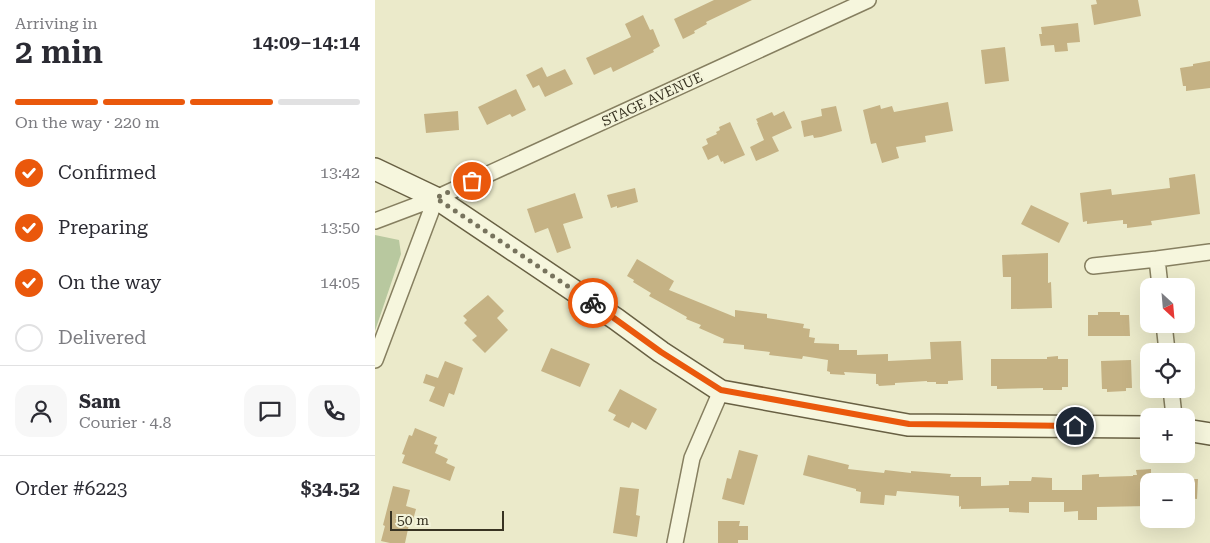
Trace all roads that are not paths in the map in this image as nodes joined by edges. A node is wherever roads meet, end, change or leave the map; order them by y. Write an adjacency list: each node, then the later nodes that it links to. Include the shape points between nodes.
1 (868, 0): 3 (street, STAGE AVENUE)
2 (375, 169): 3 (street)
3 (436, 198): 4 (street, STAGE AVENUE); 9 (street); 10 (street)
4 (375, 221)
5 (1210, 252): 6 (street)
6 (1157, 259): 7 (street); 8 (street)
7 (1093, 266)
8 (1159, 278)
9 (375, 360)
10 (721, 390): 11 (street, via 909,424); 14 (street, via 692,458)
11 (1140, 427)
12 (1195, 432): 13 (street)
13 (1210, 434)
14 (675, 543)

